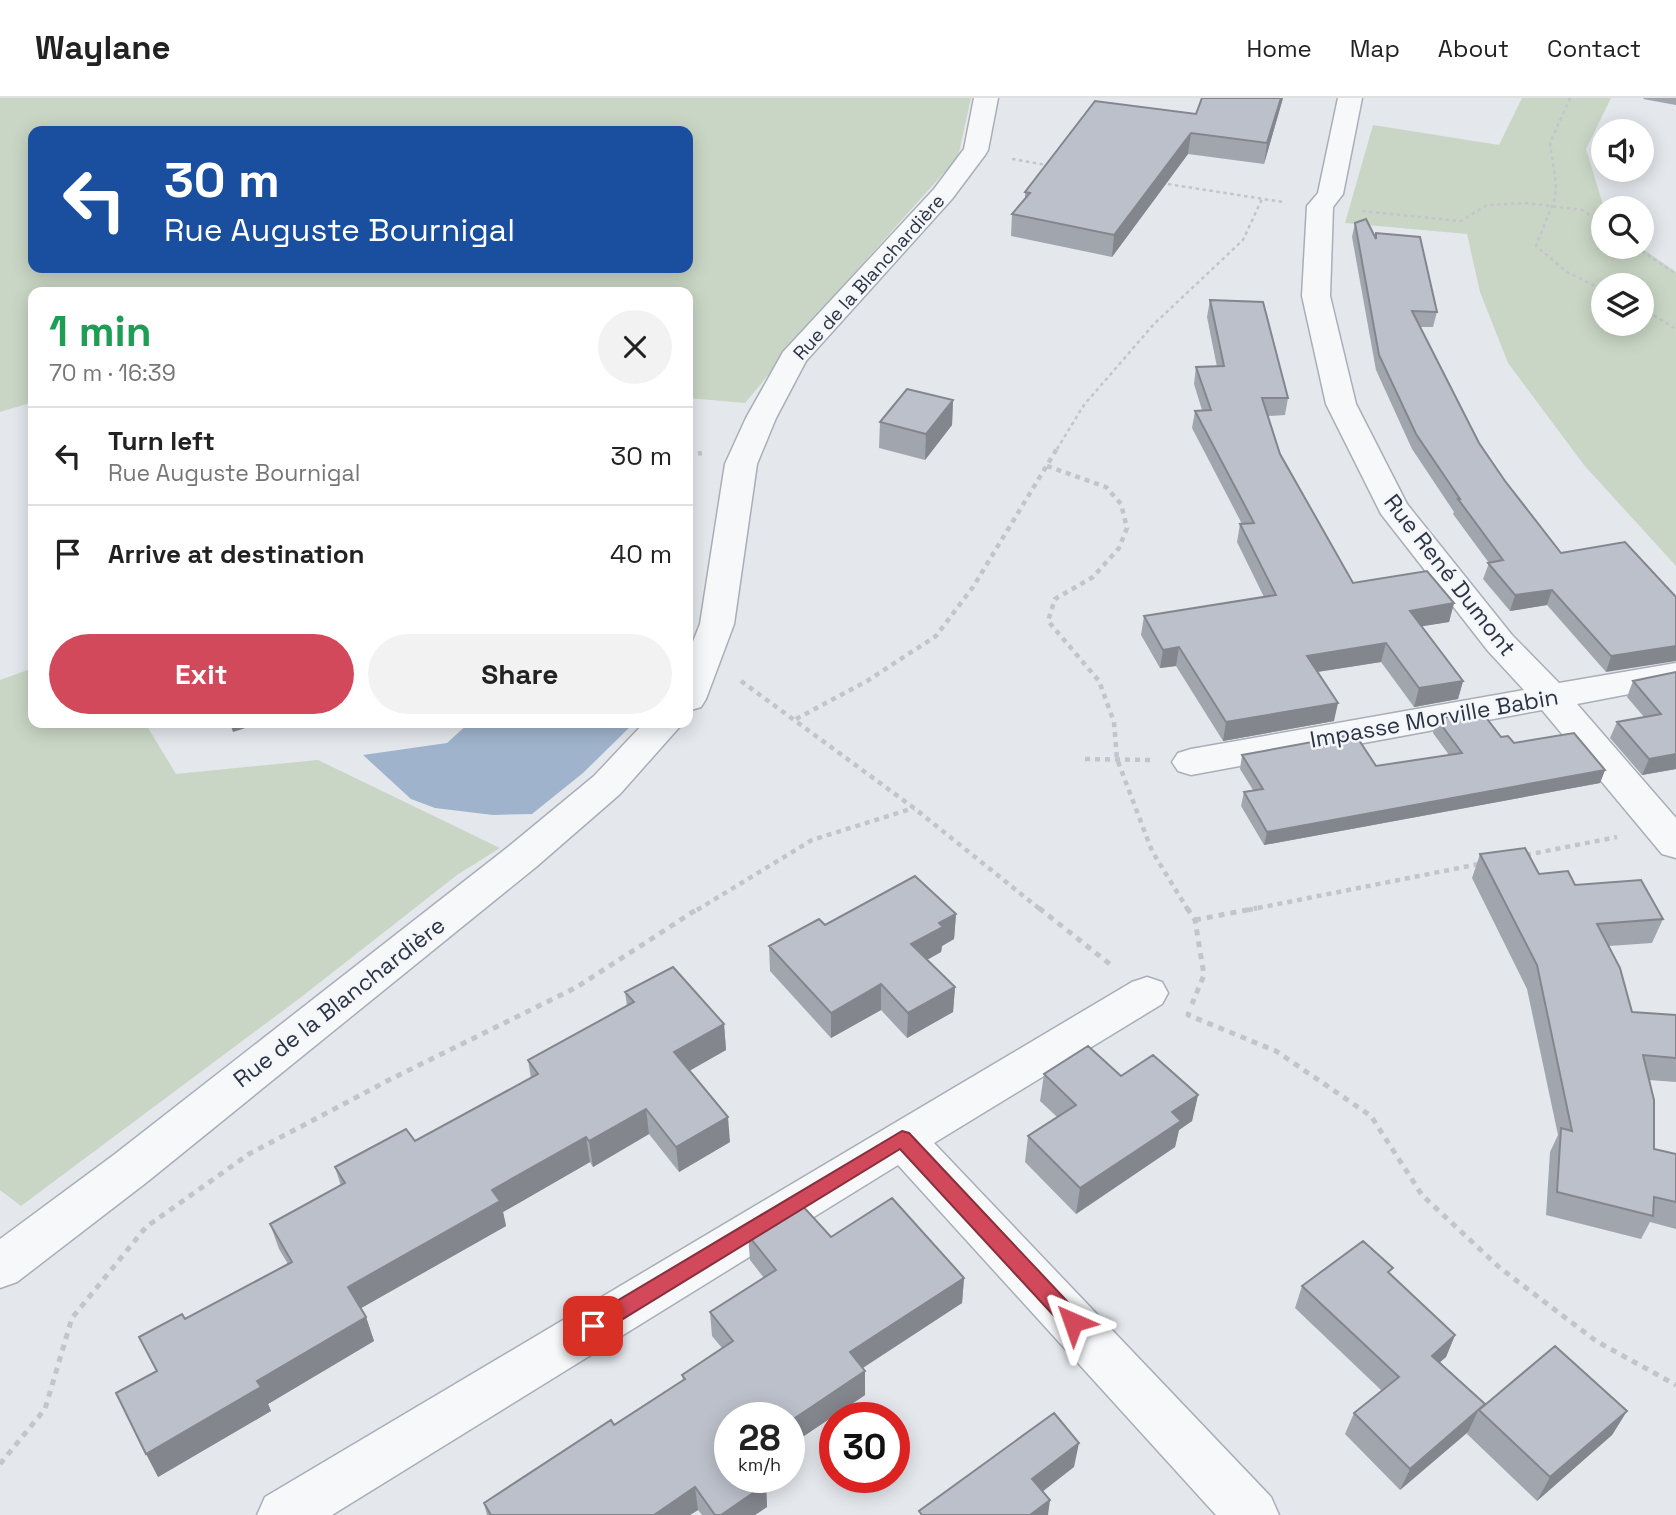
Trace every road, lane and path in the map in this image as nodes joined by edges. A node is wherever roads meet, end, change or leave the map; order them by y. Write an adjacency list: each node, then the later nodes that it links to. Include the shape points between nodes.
1 (986, 98): 12 (street, Rue de la Blanchardière, via 976,150 943,194 793,358 761,418 741,464 717,624)
2 (1350, 98): 13 (street, Rue René Dumont, via 1330,194 1320,206 1315,296 1341,404 1392,507 1500,643)
3 (1570, 98): 7 (path, via 1550,143 1555,198 1536,246 1549,260)
4 (1262, 199): 10 (path, via 1242,240 1154,324 1084,405)
5 (1654, 259): 6 (path)
6 (1676, 274)
7 (1591, 285)
8 (1654, 315): 9 (path)
9 (1676, 328)
10 (1047, 466): 14 (path, via 973,587 936,636 867,681); 17 (path, via 1106,487 1121,504 1127,528 1119,548 1093,577 1055,599 1048,621 1099,681 1114,722)
11 (1676, 674): 13 (street, Impasse Morville Babin)
12 (694, 686): 14 (path, via 740,680)
13 (1550, 696): 18 (street, Impasse Morville Babin); 20 (street, Rue René Dumont)
14 (796, 719): 19 (path)
15 (660, 728): 26 (street, Rue de la Blanchardière, via 607,785 522,857)
16 (1085, 759): 17 (path)
17 (1117, 759): 23 (path, via 1152,851)
18 (1191, 762)
19 (914, 808): 24 (path); 28 (path, via 812,840 577,987 249,1154 157,1219 72,1318 45,1409)
20 (1670, 836): 21 (path)
21 (1516, 857)
22 (1489, 862): 23 (path)
23 (1195, 920): 27 (path, via 1204,975 1188,1014 1276,1051 1371,1116 1422,1195 1500,1269 1596,1341)
24 (1147, 993): 25 (street)
25 (902, 1139): 29 (street); 30 (street)
26 (0, 1267)
27 (1676, 1385)
28 (0, 1464)
29 (284, 1515)
30 (1252, 1515)

